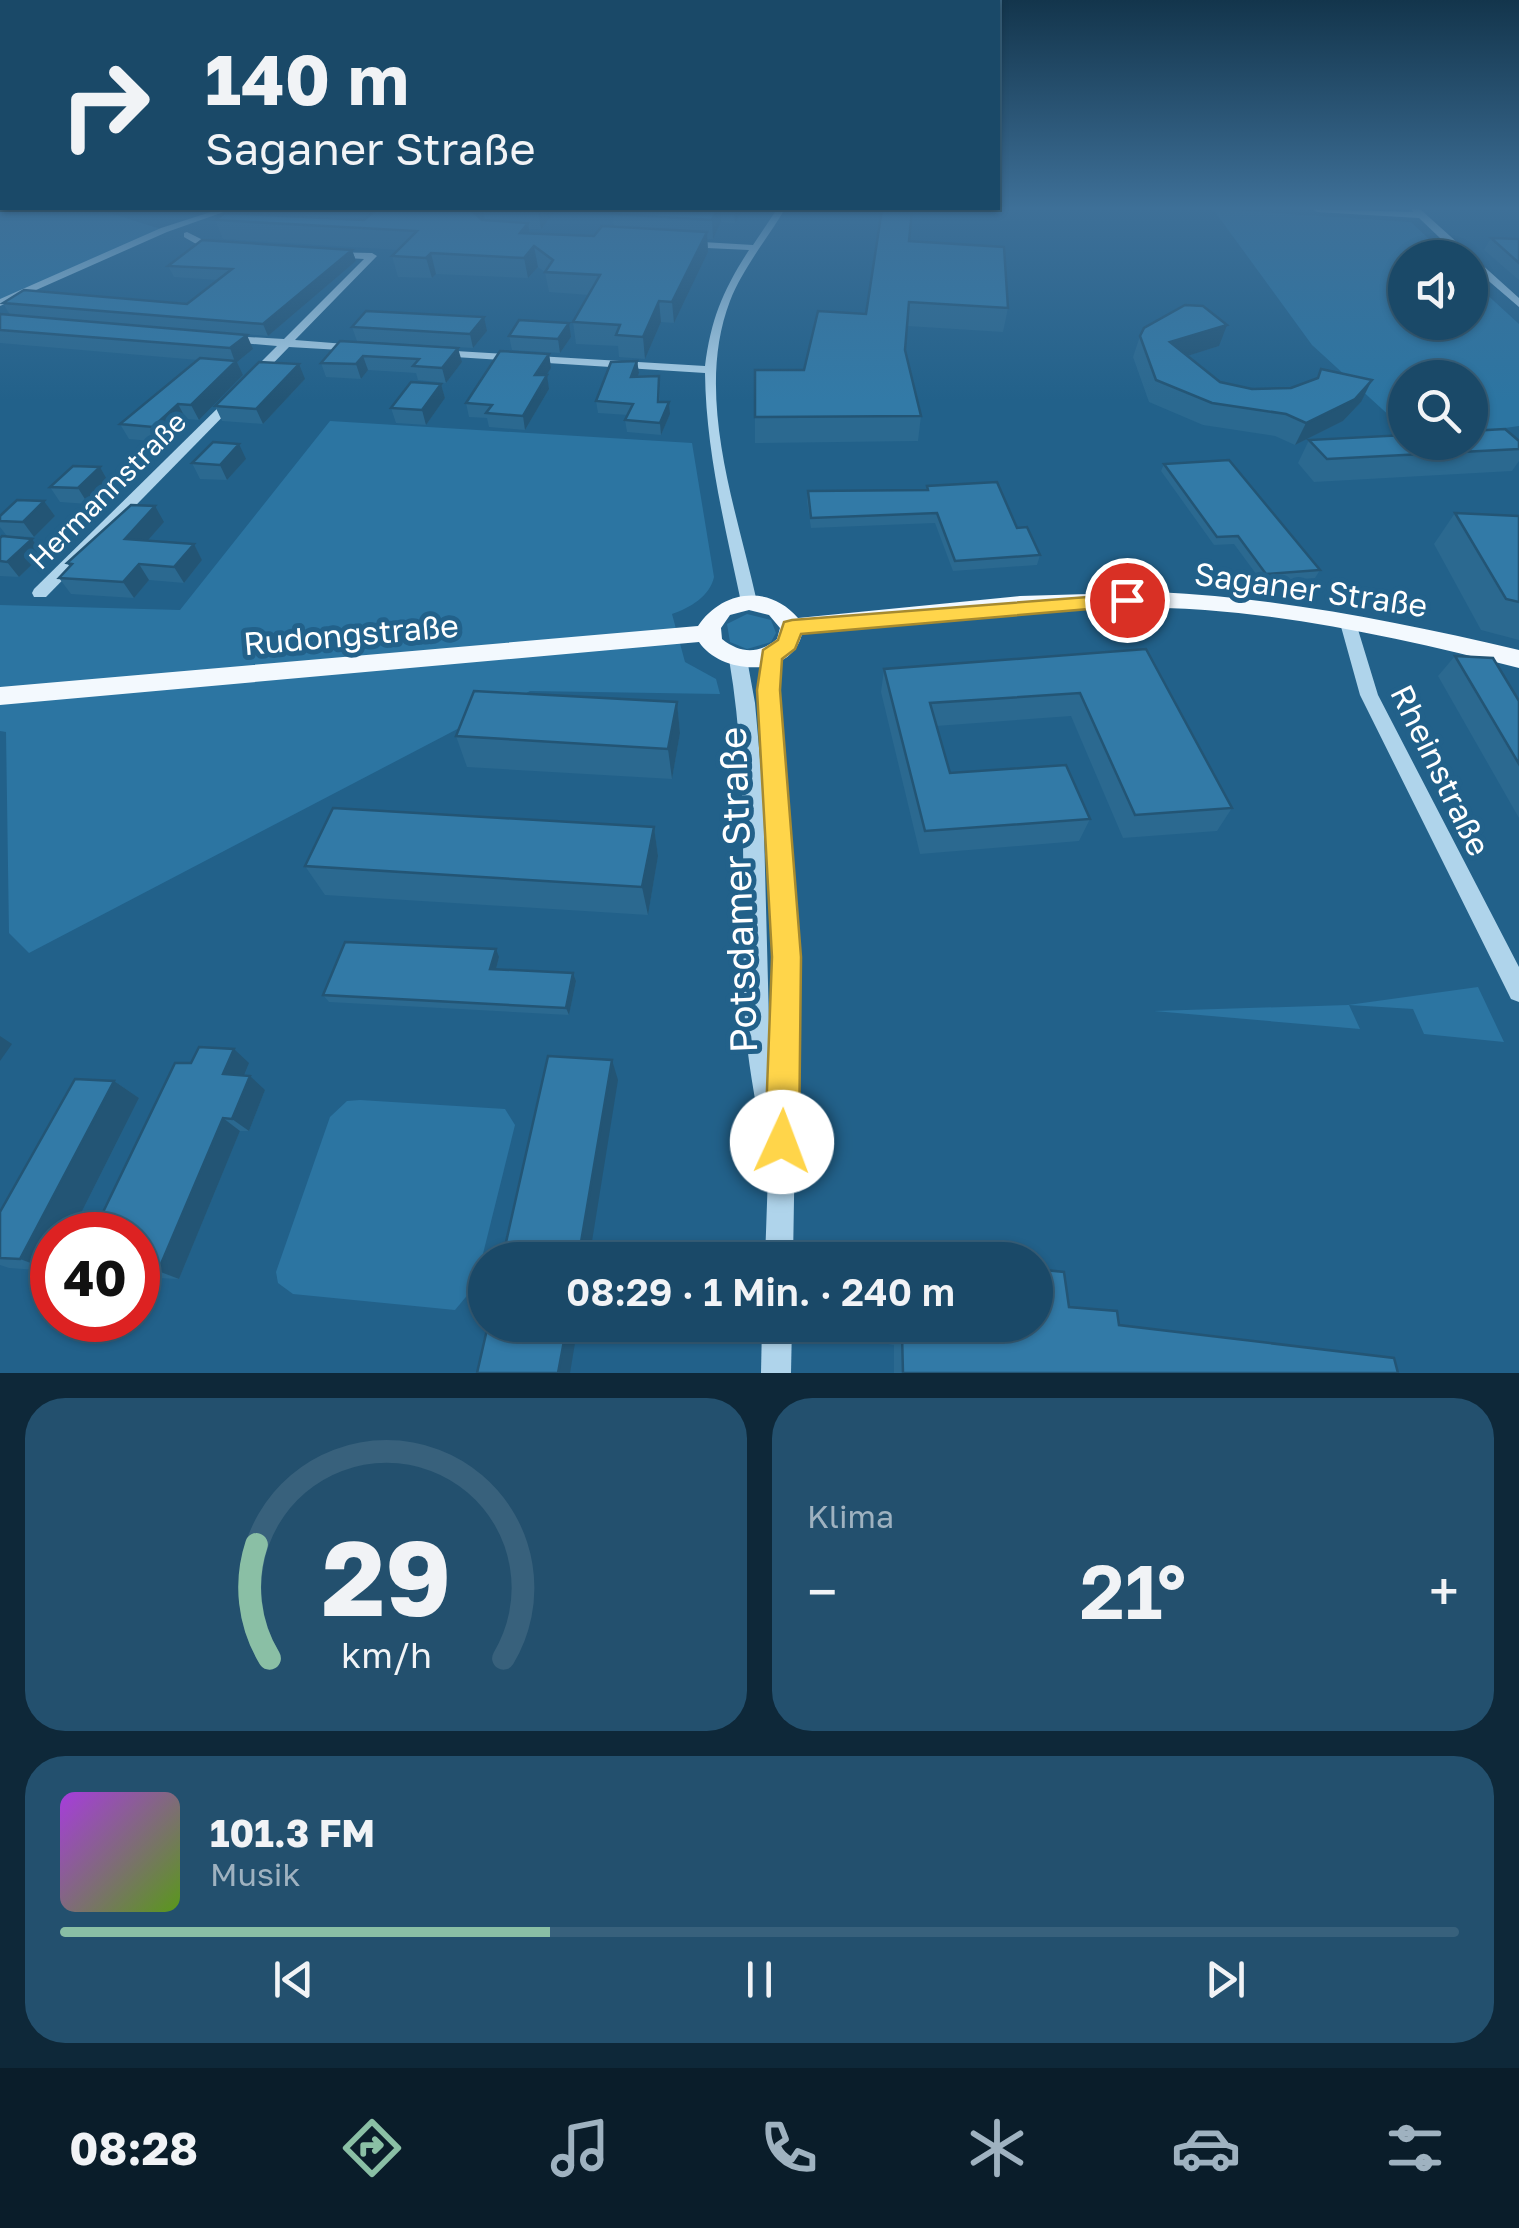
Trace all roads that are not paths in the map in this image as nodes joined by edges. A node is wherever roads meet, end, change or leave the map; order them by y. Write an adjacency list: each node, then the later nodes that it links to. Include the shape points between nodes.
1 (67, 273): 5 (street)
2 (355, 273): 8 (street, Hermannstraße)
3 (741, 273): 11 (street, via 723,303)
4 (1488, 276): 6 (street)
5 (0, 303)
6 (1519, 304)
7 (208, 338): 8 (street)
8 (283, 344): 9 (street); 12 (street, Hermannstraße)
9 (381, 350)
10 (420, 352): 11 (street)
11 (713, 370): 13 (street, via 720,470)
12 (40, 592)
13 (749, 602): 15 (main road, via 777,609); 16 (main road, via 722,610)
14 (1348, 623): 15 (main road, Saganer Straße, via 1159,600); 19 (main road, Saganer Straße); 21 (street, Rheinstraße, via 1369,695)
15 (792, 627): 17 (main road, via 788,644)
16 (708, 633): 18 (main road, via 717,649); 20 (main road, Rudongstraße)
17 (771, 656): 18 (main road); 22 (street, Potsdamer Straße, via 787,957)
18 (738, 659): 22 (street, Potsdamer Straße, via 756,879 758,1024)
19 (1519, 659)
20 (0, 696)
21 (1519, 991)
22 (781, 1180): 23 (street, Potsdamer Straße)
23 (779, 1242)
24 (777, 1342): 25 (street)
25 (776, 1373)

